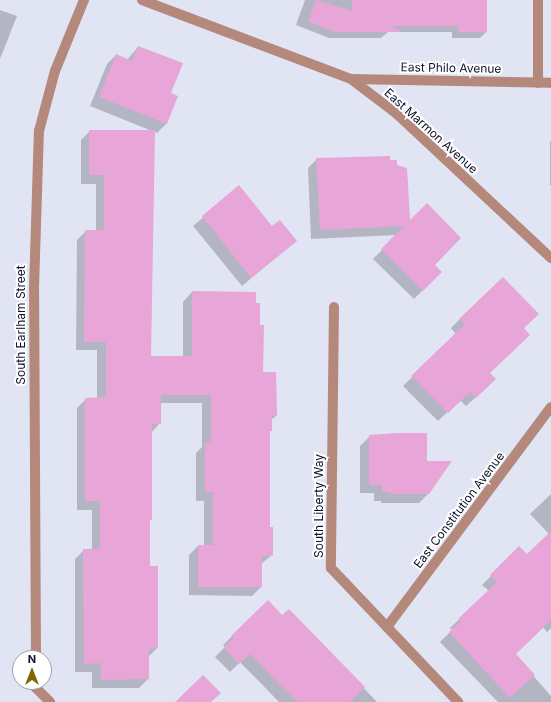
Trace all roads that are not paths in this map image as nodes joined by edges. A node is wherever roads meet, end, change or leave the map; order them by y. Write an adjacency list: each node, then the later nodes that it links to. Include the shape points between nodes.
1 (84, 0): 12 (street, South Earlham Street, via 55,71 39,131 34,288)
2 (142, 0): 4 (street, East Marmon Avenue)
3 (538, 0): 6 (street)
4 (154, 2): 5 (street, East Marmon Avenue)
5 (351, 79): 6 (street, East Philo Avenue); 8 (street, East Marmon Avenue, via 397,114)
6 (538, 83): 7 (street, East Philo Avenue)
7 (551, 83)
8 (551, 258)
9 (334, 307): 11 (street, South Liberty Way, via 332,568)
10 (551, 407): 11 (street, East Constitution Avenue)
11 (387, 627): 15 (street, South Liberty Way)
12 (36, 650)
13 (38, 690): 14 (street)
14 (50, 702)
15 (458, 702)

